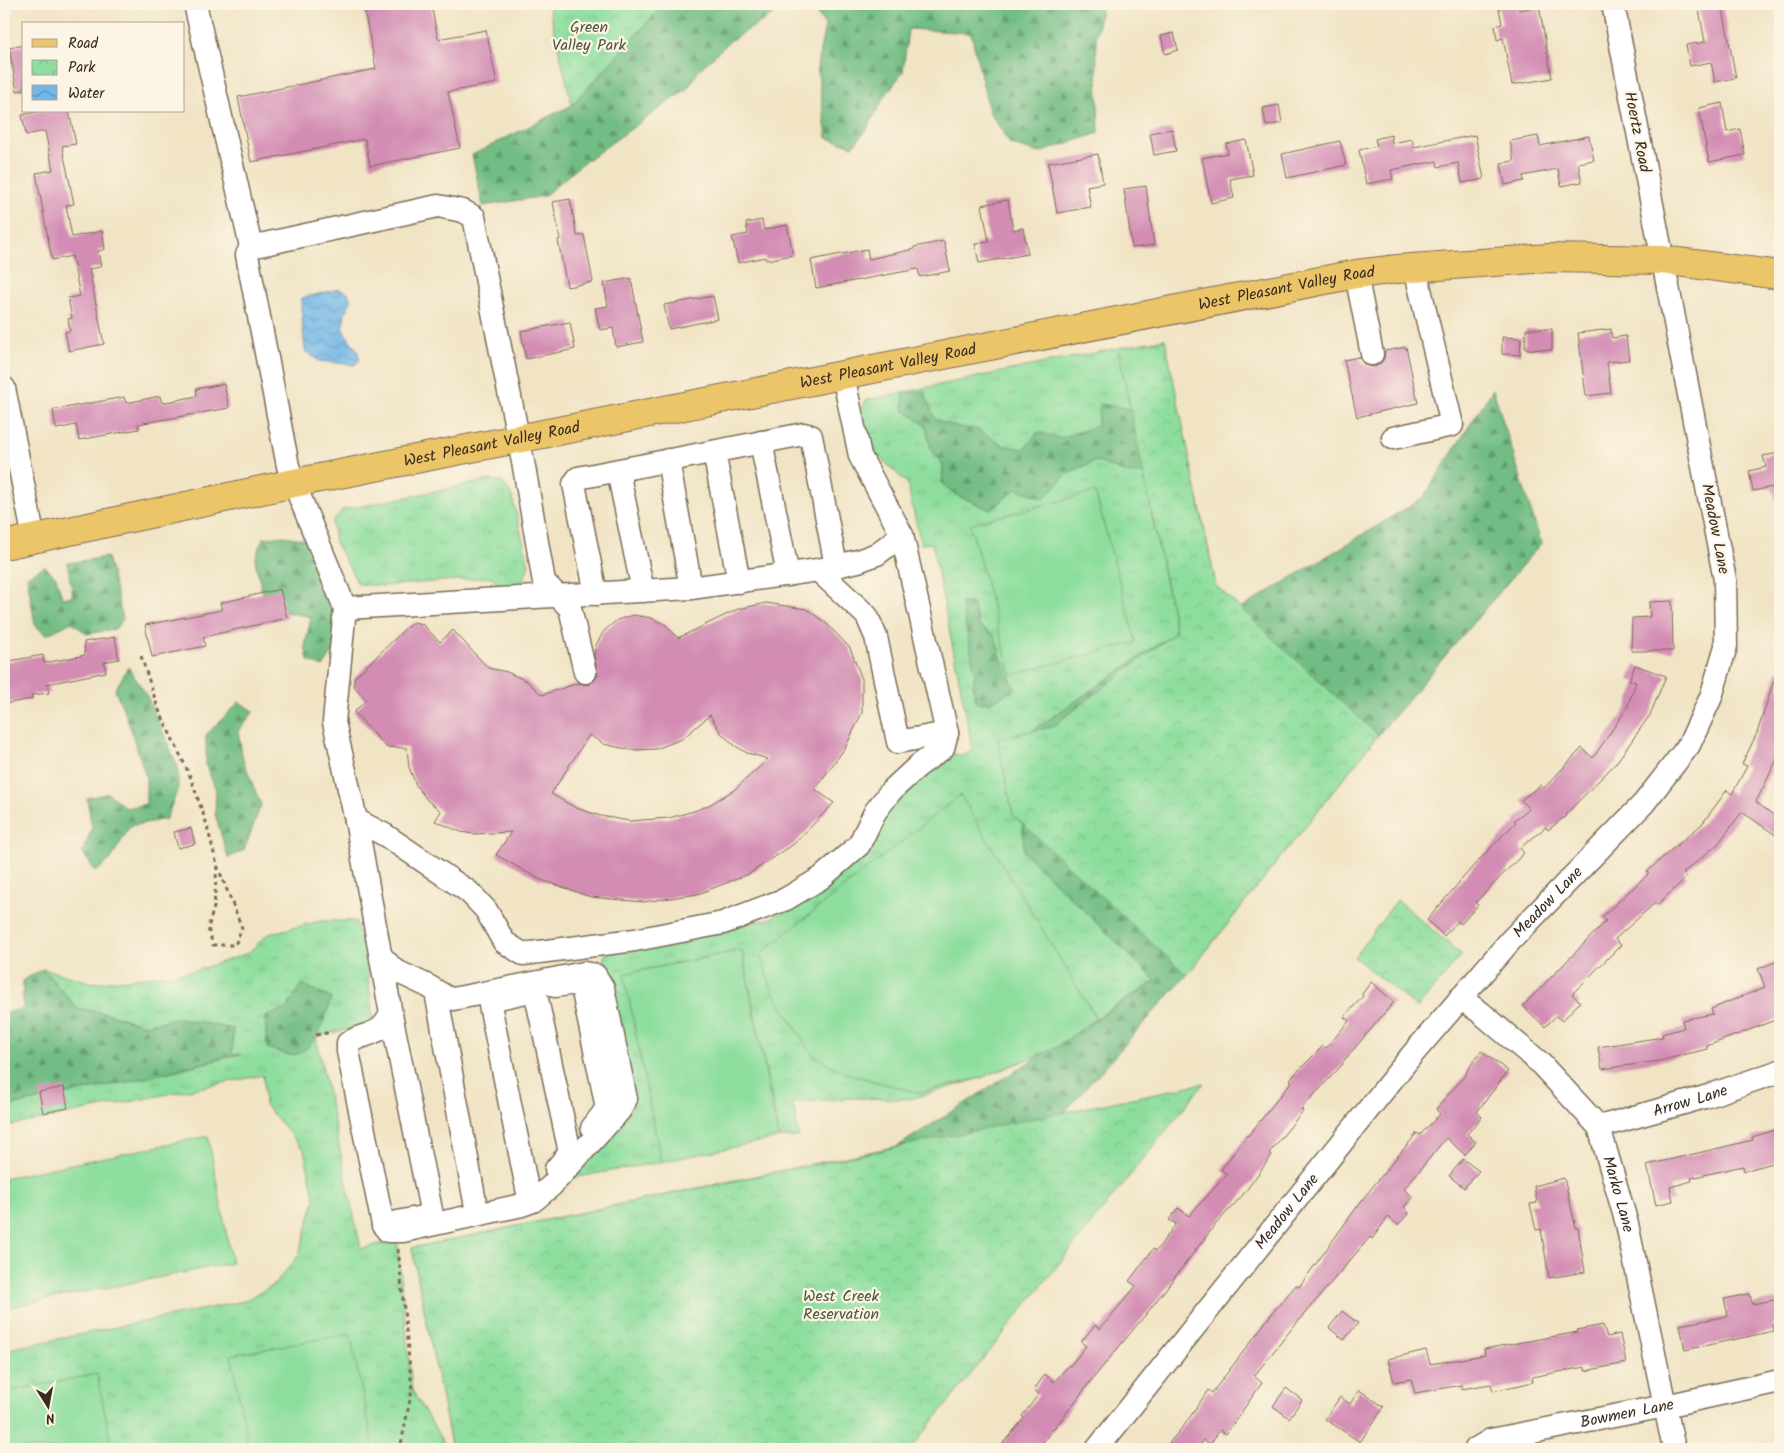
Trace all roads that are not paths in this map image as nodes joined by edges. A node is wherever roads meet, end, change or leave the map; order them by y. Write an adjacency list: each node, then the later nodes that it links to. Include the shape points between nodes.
1 (195, 4): 3 (street)
2 (1613, 4): 4 (street, Hoertz Road)
3 (251, 247): 12 (street, via 438,206 463,211 474,217); 17 (street, via 247,255 278,419)
4 (1662, 260): 5 (main road, West Pleasant Valley Road, via 1548,258); 7 (main road, West Pleasant Valley Road); 35 (street, Meadow Lane, via 1725,580 1726,646 1711,698 1689,745 1644,803 1510,940)
5 (1415, 268): 6 (main road, West Pleasant Valley Road); 11 (street, via 1452,425)
6 (1356, 274): 8 (street); 9 (main road, West Pleasant Valley Road)
7 (1780, 275)
8 (1372, 354)
9 (843, 375): 12 (main road, West Pleasant Valley Road); 18 (street, via 860,456)
10 (4, 388): 19 (street)
11 (1393, 438)
12 (518, 439): 17 (main road, West Pleasant Valley Road); 27 (street, via 544,582)
13 (761, 442): 14 (street); 21 (street, via 804,434 811,436); 22 (street)
14 (714, 452): 15 (street); 23 (street)
15 (668, 460): 16 (street); 24 (street)
16 (618, 470): 25 (street); 26 (street, via 578,478 574,484)
17 (294, 484): 19 (main road, West Pleasant Valley Road); 28 (street)
18 (902, 535): 21 (street, via 877,554); 30 (street)
19 (34, 539): 20 (main road, West Pleasant Valley Road)
20 (4, 545)
21 (827, 568): 22 (street); 30 (street, via 867,616 876,637 898,742)
22 (788, 575): 23 (street)
23 (739, 582): 24 (street)
24 (691, 588): 25 (street)
25 (643, 591): 26 (street)
26 (596, 594): 27 (street)
27 (556, 595): 28 (street); 29 (street, via 570,608)
28 (345, 608): 31 (street, via 334,722)
29 (585, 672)
30 (947, 733): 31 (street, via 943,748 891,791 875,812 859,845 821,878 786,899 723,923 635,940 523,954 504,942 486,910 469,892 385,835)
31 (356, 820): 32 (street)
32 (382, 957): 34 (street, via 394,970); 36 (street)
33 (535, 990): 39 (street); 39 (street, via 572,982 581,987 606,1103 605,1111 597,1122); 40 (street, via 489,1000)
34 (436, 992): 41 (street); 43 (street, via 453,999 584,973 595,974 603,988 626,1099 620,1110 551,1186 533,1201)
35 (1460, 998): 38 (street, Marko Lane, via 1539,1062); 46 (street, Meadow Lane, via 1404,1063)
36 (391, 1014): 42 (street); 43 (street, via 388,1022 372,1034 348,1042)
37 (1780, 1071): 38 (street, Arrow Lane, via 1705,1098)
38 (1599, 1127): 45 (street, Marko Lane, via 1627,1224)
39 (568, 1155): 40 (street)
40 (528, 1193): 41 (street, via 512,1200)
41 (476, 1207): 42 (street)
42 (432, 1215): 43 (street)
43 (390, 1228)
44 (1780, 1381): 45 (street, Bowmen Lane)
45 (1665, 1406): 47 (street, Bowmen Lane, via 1491,1440); 48 (street, Marko Lane)
46 (1097, 1449)
47 (1476, 1449)
48 (1674, 1449)

